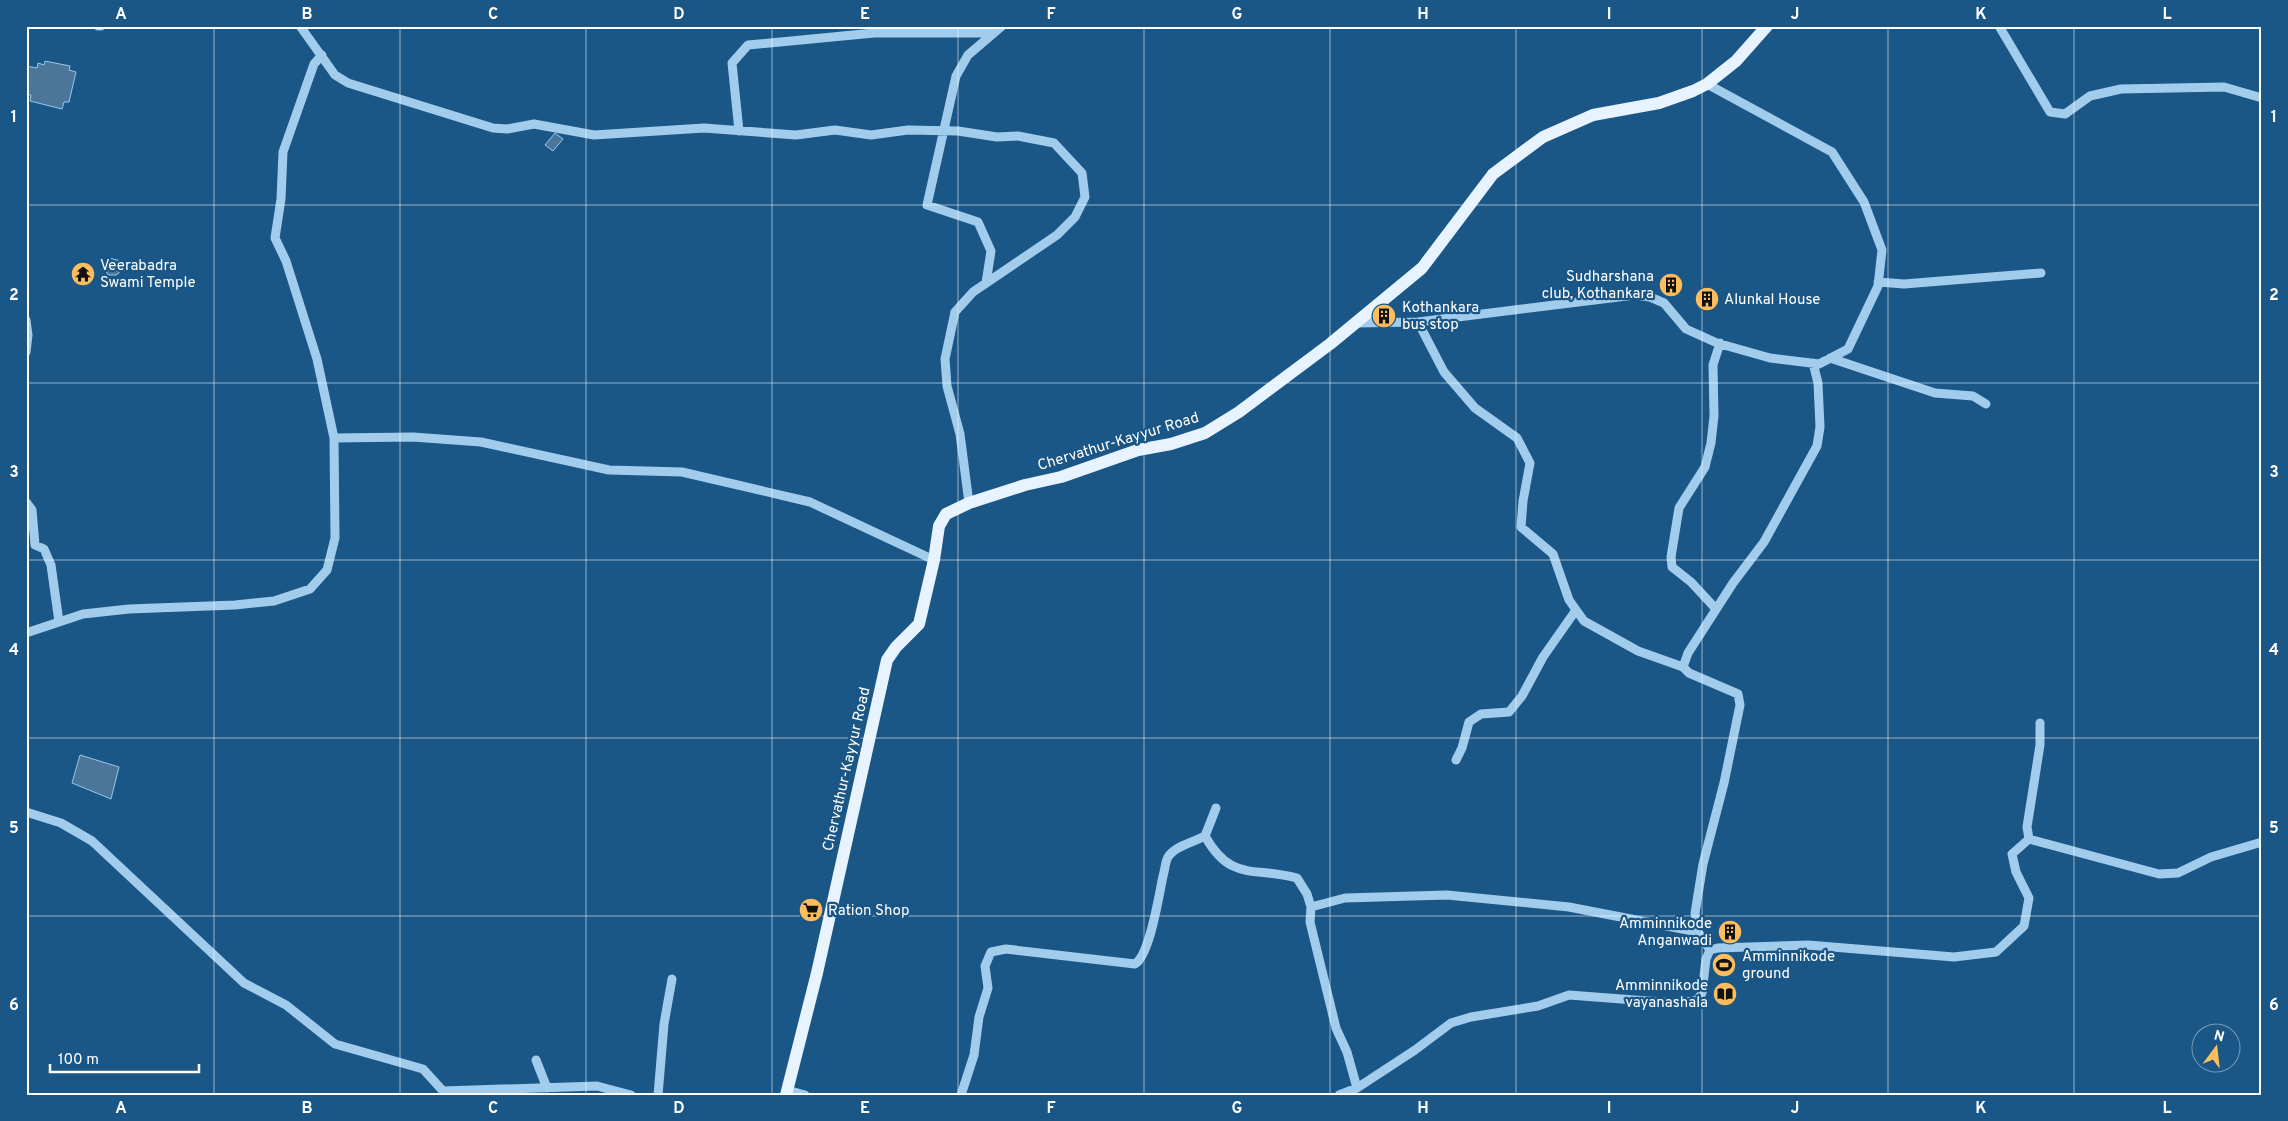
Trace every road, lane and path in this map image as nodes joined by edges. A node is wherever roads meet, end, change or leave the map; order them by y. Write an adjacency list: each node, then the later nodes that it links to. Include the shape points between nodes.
1 (300, 26): 6 (street)
2 (1002, 26): 5 (street)
3 (1767, 26): 7 (main road, Chervathur-Kayyur Road, via 1736,61)
4 (1999, 26): 8 (street, via 2050,112 2065,114 2090,96 2121,89 2224,87)
5 (994, 34): 9 (street, via 874,33 748,45 732,63); 10 (street, via 968,55 956,76)
6 (322, 55): 9 (street, via 335,75 348,83 493,128 534,124 594,135 689,128); 22 (street, via 314,64 283,152 275,238 286,261 317,359)
7 (1707, 84): 12 (street, via 1832,152 1864,202 1882,250); 16 (main road, Chervathur-Kayyur Road, via 1659,103 1593,115 1543,137 1493,174 1422,268)
8 (2262, 98)
9 (739, 131): 10 (street, via 796,135 835,130 871,135 908,130)
10 (944, 131): 13 (street, via 927,205 978,222 991,251); 13 (street, via 1018,136 1054,143 1082,173 1085,196 1075,217 1056,235)
11 (2041, 273): 12 (street, via 1904,284)
12 (1878, 282): 19 (street, via 1848,349)
13 (986, 283): 24 (street, via 955,312 945,359)
14 (26, 320): 18 (street)
15 (1418, 322): 16 (street); 17 (street, via 1635,295 1664,303 1686,329); 27 (street, via 1444,372 1475,408 1517,438 1530,463 1521,527 1553,554 1569,600)
16 (1356, 323): 24 (main road, Chervathur-Kayyur Road, via 1239,412 1205,433 1138,450 1061,477)
17 (1720, 343): 20 (street, via 1770,358); 26 (street, via 1713,365 1714,416 1705,467 1679,508 1671,557 1672,567)
18 (26, 352)
19 (1830, 358): 20 (street, via 1819,364); 21 (street, via 1935,393 1974,396)
20 (1813, 363): 26 (street, via 1818,383 1820,427 1817,446 1764,542)
21 (1986, 404)
22 (334, 438): 25 (street, via 413,437 481,442 610,470 682,472 810,502); 28 (street, via 334,538 327,570 310,589 274,601 129,609 83,614)
23 (26, 502): 28 (street, via 32,510 35,545 44,549 51,565)
24 (969, 503): 25 (main road, Chervathur-Kayyur Road, via 946,514 939,526)
25 (934, 560): 45 (main road, Chervathur-Kayyur Road, via 920,624 896,646 887,660 818,973)
26 (1716, 609): 30 (street, via 1688,653)
27 (1576, 610): 30 (street, via 1584,622 1625,645); 32 (street, via 1509,712 1482,714 1469,722)
28 (59, 622): 29 (street)
29 (26, 633)
30 (1683, 667): 39 (street, via 1689,673 1738,694 1740,705 1703,864 1695,913)
31 (2040, 723): 36 (street, via 2040,745 2027,827)
32 (1456, 760)
33 (1216, 808): 35 (street)
34 (26, 812): 43 (street, via 61,823 92,841 244,984 286,1005 335,1044 423,1069 443,1091)
35 (1205, 836): 38 (street, via 1215,853 1230,866 1297,878); 49 (street, via 1175,850 1168,858 1149,944 1135,964 1006,949 991,952 985,966 988,988 979,1017 974,1056)
36 (2029, 839): 37 (street, via 2159,874 2178,873 2211,857); 40 (street, via 2012,854 2028,898 2024,926 1996,952 1954,957 1808,945)
37 (2262, 842)
38 (1311, 908): 39 (street, via 1345,898 1446,895 1569,907); 44 (street, via 1310,922 1336,1028)
39 (1698, 932): 40 (street)
40 (1710, 950): 44 (street, via 1702,993 1694,1001 1674,1003 1569,995 1538,1006 1471,1017 1451,1023)
41 (672, 980): 47 (street, via 664,1024)
42 (536, 1060): 43 (street)
43 (547, 1088): 46 (street, via 597,1086)
44 (1358, 1088): 50 (street)
45 (787, 1092): 48 (street)
46 (632, 1095)
47 (658, 1095)
48 (804, 1095)
49 (961, 1095)
50 (1339, 1095)

